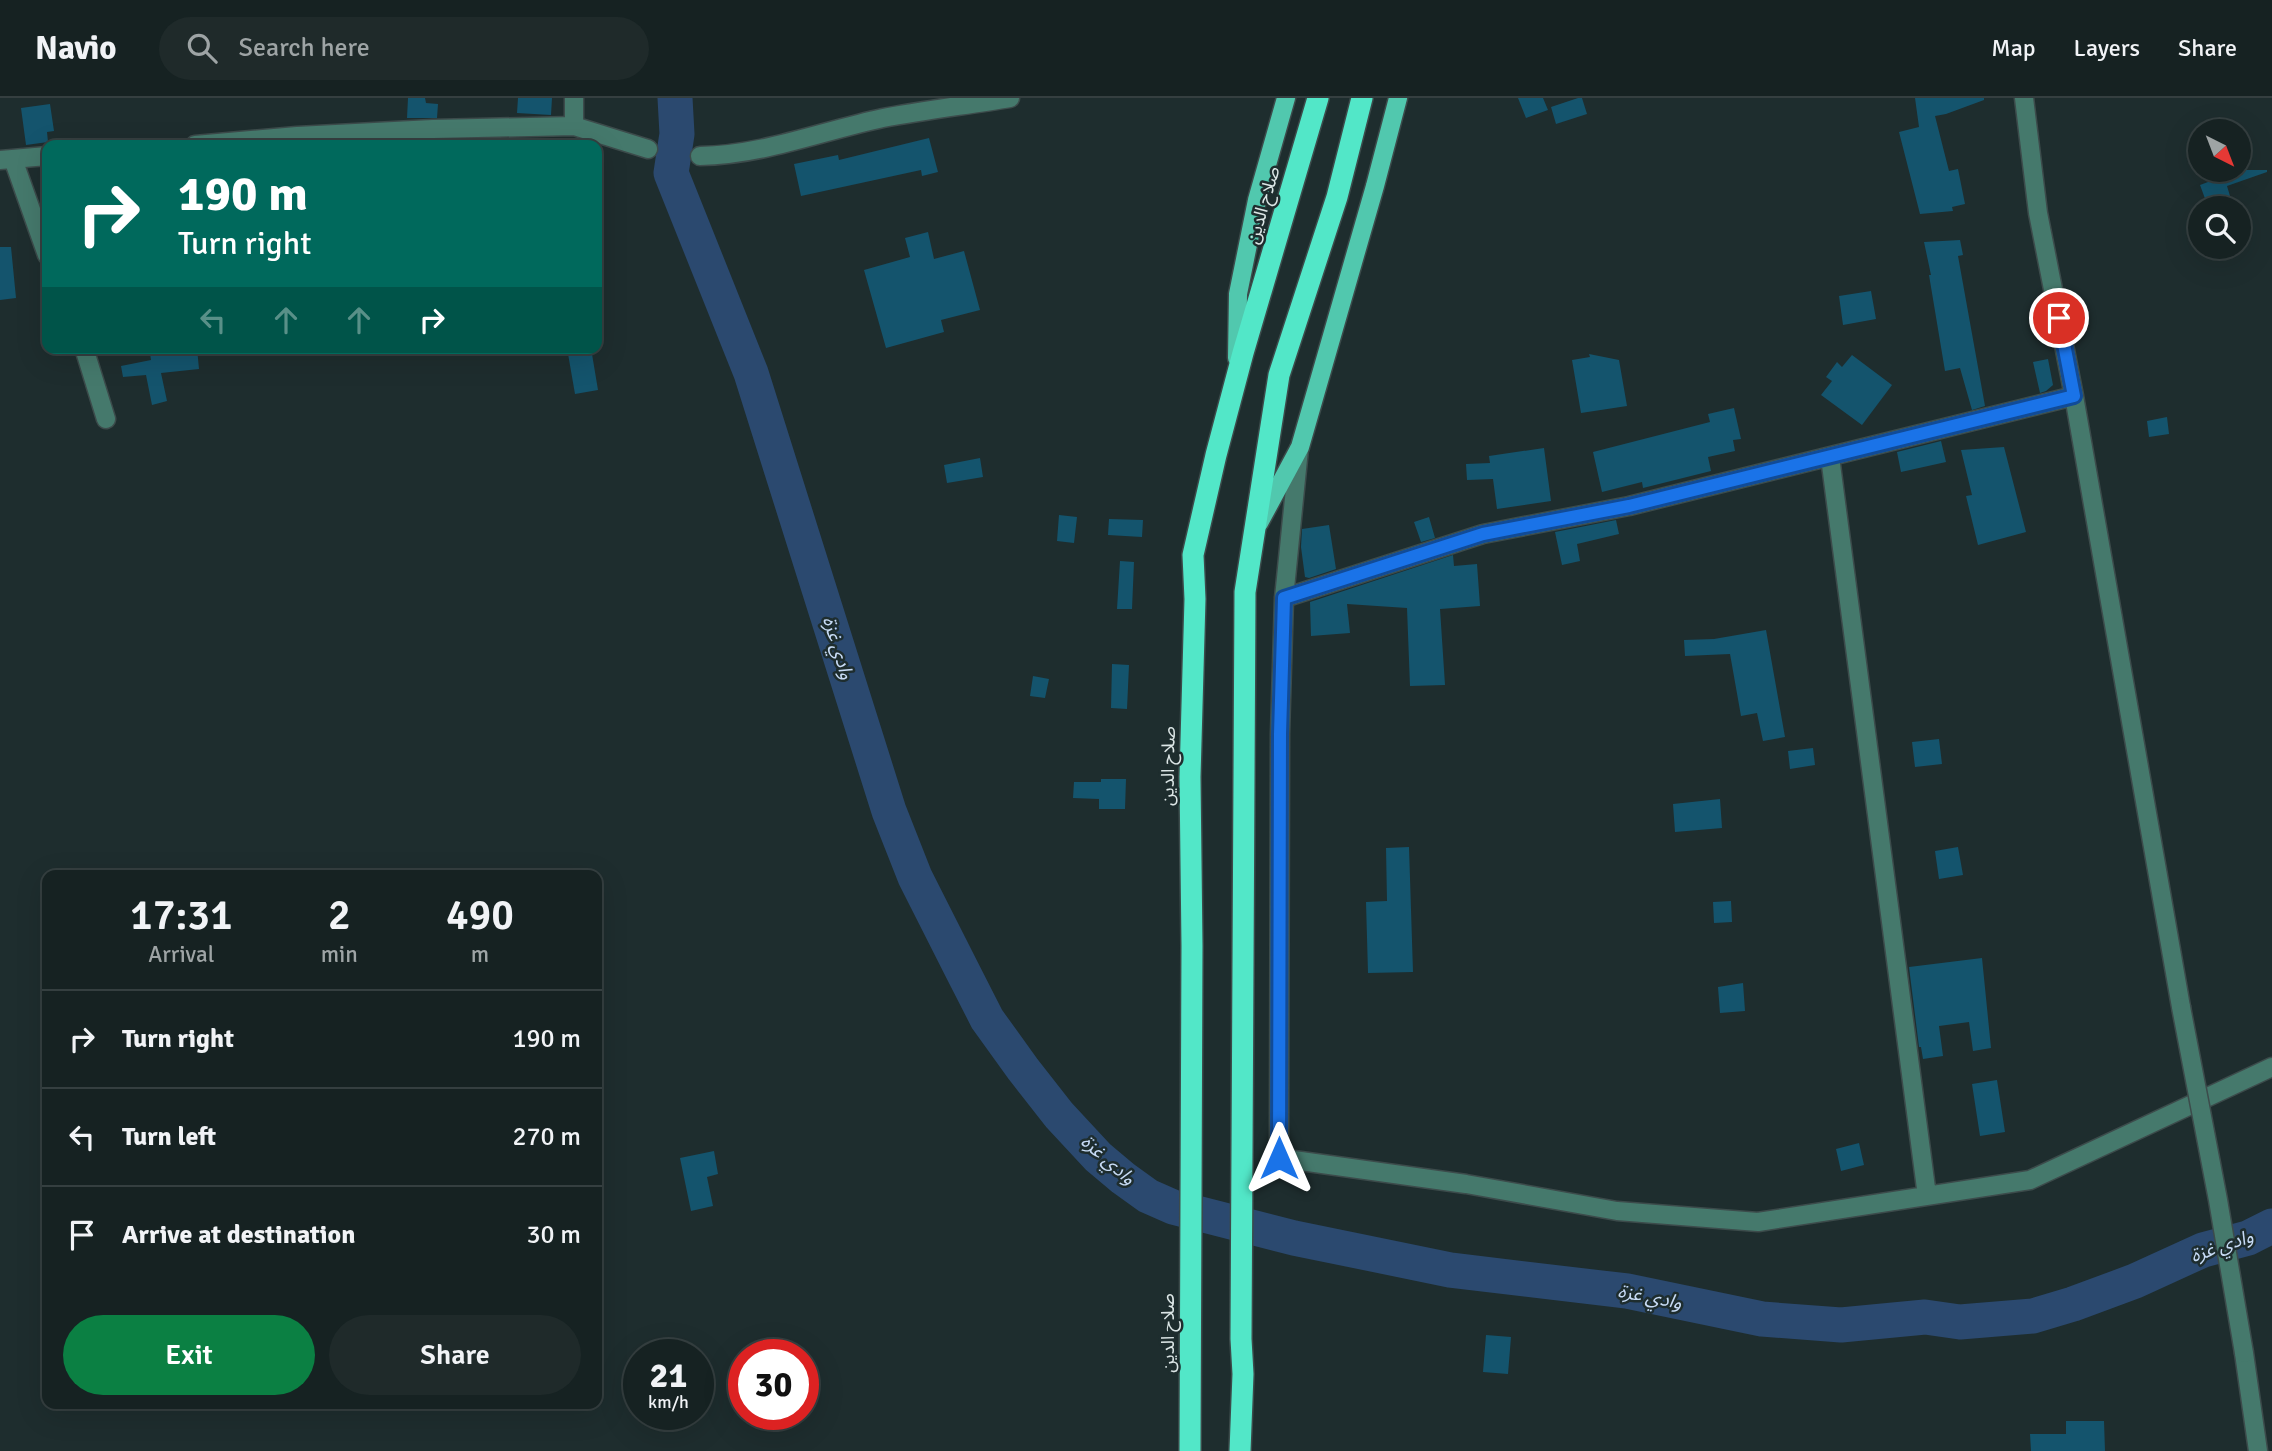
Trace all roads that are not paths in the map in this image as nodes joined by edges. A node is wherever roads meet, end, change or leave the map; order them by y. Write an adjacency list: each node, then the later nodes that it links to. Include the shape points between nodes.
1 (574, 98): 8 (street)
2 (1010, 98): 12 (street, via 883,118 726,156)
3 (1286, 98): 16 (main road, via 1237,294)
4 (1318, 98): 16 (highway, صلاح الدين)
5 (1362, 98): 21 (highway, via 1337,197 1279,374)
6 (1398, 98): 19 (main road)
7 (2024, 98): 17 (street, via 2038,213)
8 (574, 126): 9 (street); 10 (street)
9 (252, 140)
10 (648, 149)
11 (42, 156): 13 (street)
12 (700, 156)
13 (6, 160): 14 (street)
14 (42, 243)
15 (86, 354): 18 (street)
16 (1237, 377): 25 (highway, صلاح الدين, via 1193,555)
17 (2074, 396): 20 (street); 27 (street, bridge, via 2218,1200)
18 (106, 419)
19 (1300, 447): 21 (main road); 22 (street)
20 (1830, 457): 22 (street, via 1629,506 1483,534); 24 (street)
21 (1254, 532): 26 (highway, via 1245,592)
22 (1284, 598): 24 (street, via 1279,1158 1617,1211 1758,1222)
23 (2272, 1067): 24 (street, via 2030,1180)
24 (1927, 1196)
25 (1190, 1451)
26 (1240, 1451)
27 (2258, 1451)

